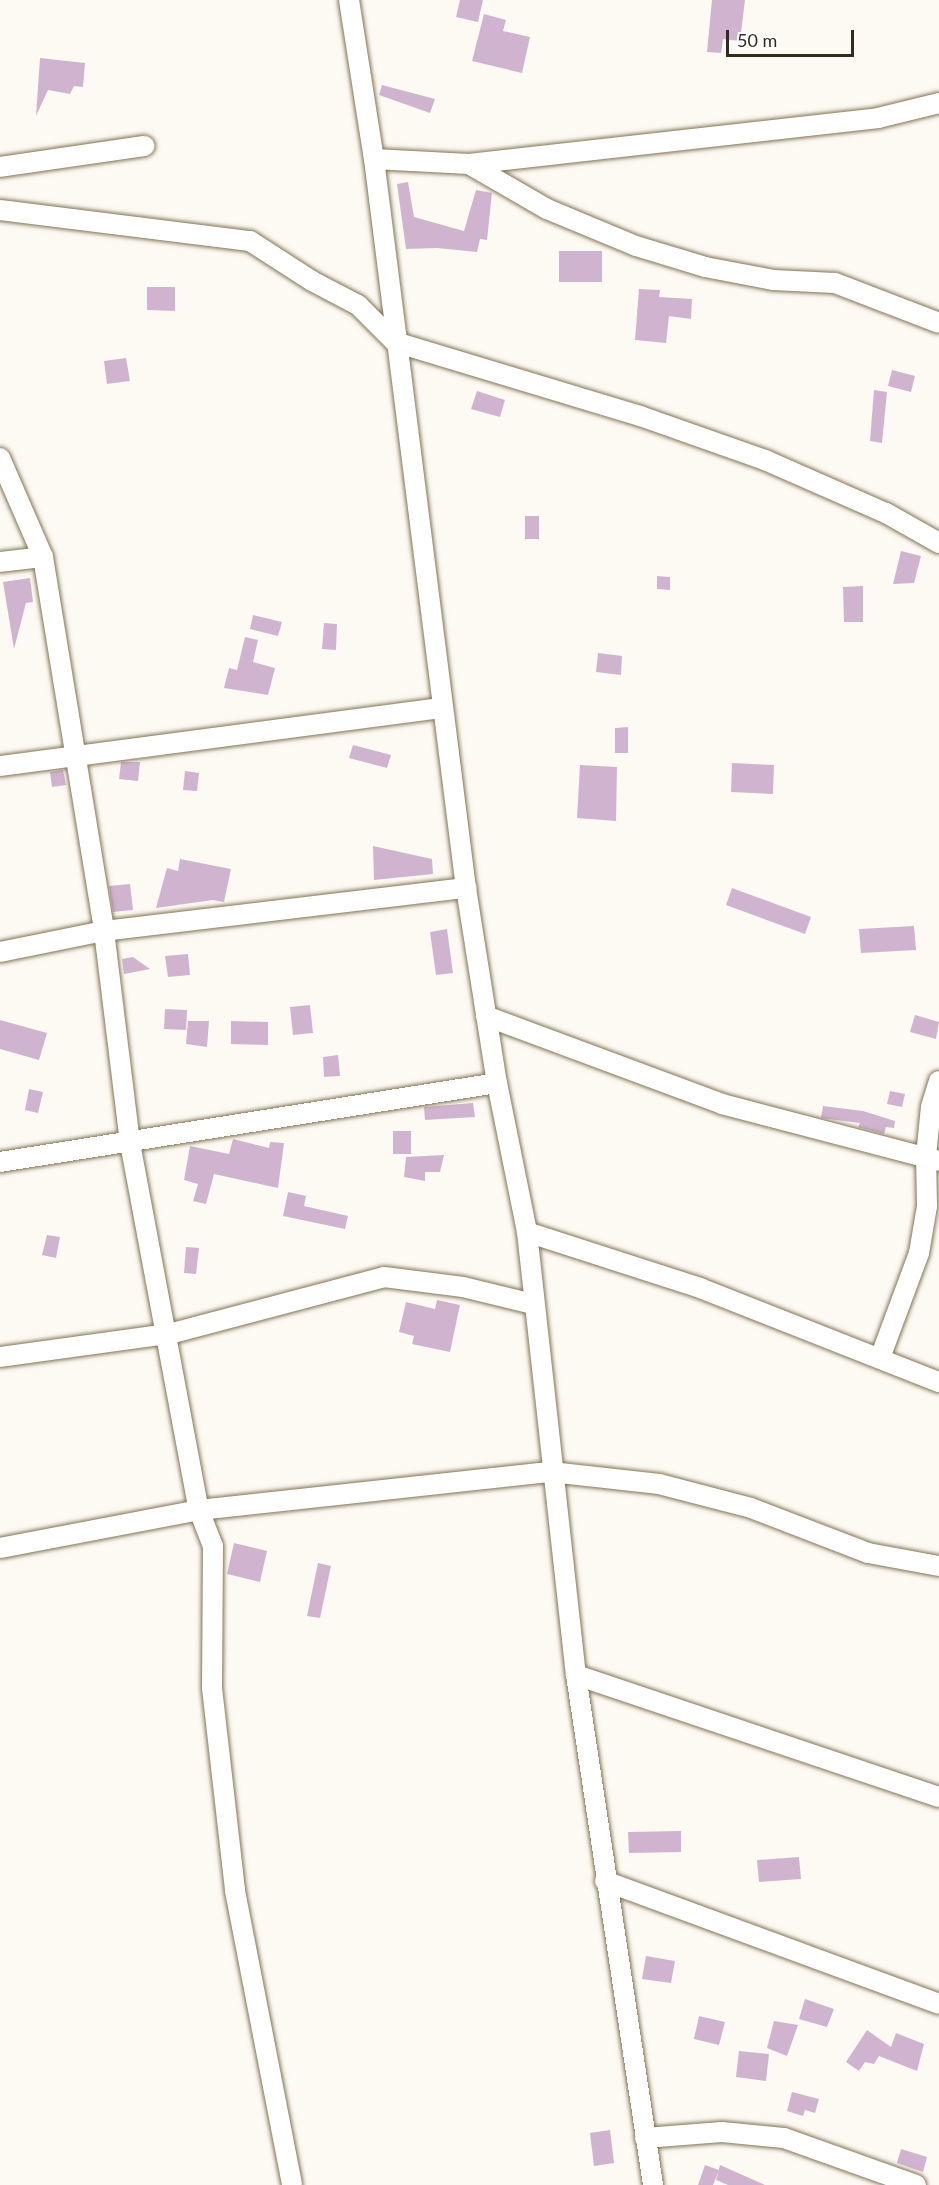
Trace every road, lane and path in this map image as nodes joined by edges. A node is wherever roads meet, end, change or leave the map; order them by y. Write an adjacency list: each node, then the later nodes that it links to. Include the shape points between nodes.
1 (349, 0): 4 (street)
2 (939, 103): 5 (street, via 878,117)
3 (144, 146): 6 (street)
4 (374, 159): 5 (street); 9 (street)
5 (469, 164): 8 (street, via 547,209 636,246 705,267 761,278 835,283)
6 (0, 167)
7 (0, 210): 9 (street, via 250,241 312,282 357,305)
8 (939, 323)
9 (395, 342): 11 (street, via 640,416 765,460 886,513); 14 (street)
10 (0, 458): 12 (street)
11 (939, 543)
12 (43, 557): 13 (street); 15 (street)
13 (0, 562)
14 (442, 708): 15 (street); 17 (street)
15 (78, 756): 16 (street); 18 (street)
16 (0, 766)
17 (466, 888): 18 (street); 20 (street)
18 (104, 931): 19 (street); 23 (street)
19 (0, 952)
20 (486, 1016): 22 (street); 24 (street, via 722,1104)
21 (939, 1082): 24 (street, via 931,1107)
22 (497, 1083): 23 (street); 26 (street)
23 (130, 1143): 25 (street); 28 (street)
24 (932, 1159): 30 (street, via 920,1253)
25 (0, 1162)
26 (527, 1232): 27 (street); 30 (street, via 700,1288)
27 (533, 1304): 28 (street, via 463,1287 384,1277); 32 (street)
28 (169, 1334): 29 (street); 33 (street)
29 (0, 1357)
30 (880, 1358): 31 (street)
31 (939, 1382)
32 (551, 1472): 33 (street); 35 (street, via 660,1484 751,1509 868,1553); 36 (street)
33 (199, 1510): 34 (street); 41 (street, via 213,1546 212,1688 235,1891)
34 (0, 1548)
35 (939, 1566)
36 (576, 1675): 37 (street); 38 (street)
37 (939, 1797)
38 (605, 1881): 39 (street); 40 (street)
39 (939, 2004)
40 (645, 2138): 42 (street); 43 (street, via 722,2132 784,2138)
41 (292, 2185)
42 (653, 2185)
43 (916, 2185)

